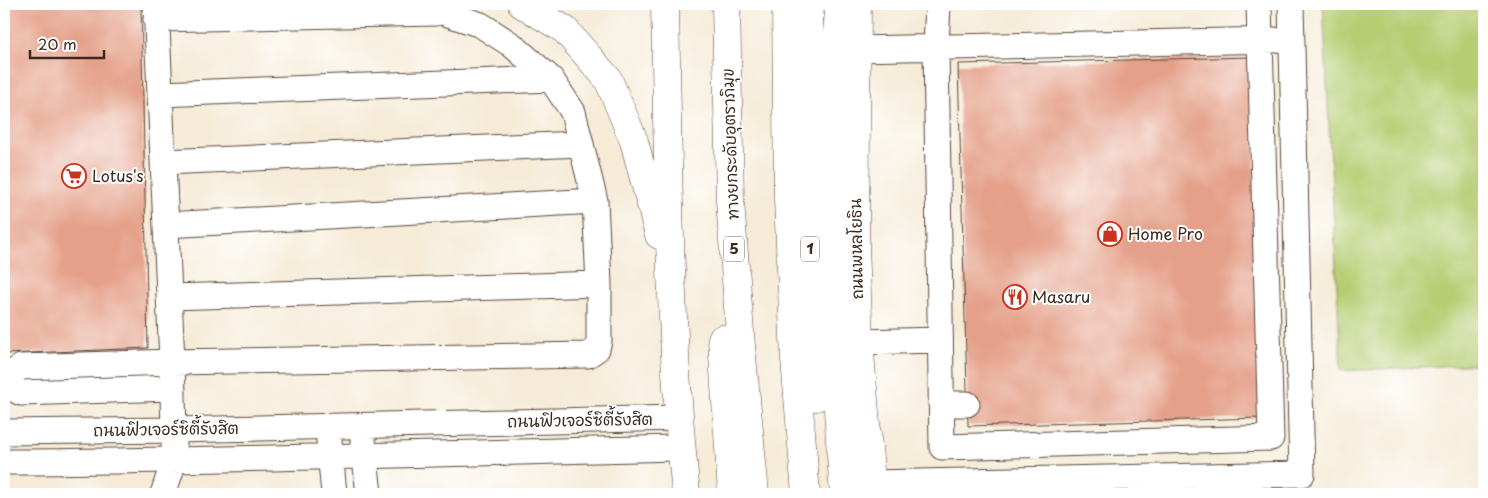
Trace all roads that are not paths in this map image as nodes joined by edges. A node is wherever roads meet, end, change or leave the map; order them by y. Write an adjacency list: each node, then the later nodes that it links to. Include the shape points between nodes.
1 (418, 4): 14 (lane)
2 (522, 4): 25 (main road, via 565,30 608,79 634,141)
3 (665, 4): 25 (main road)
4 (710, 4): 52 (main road, via 710,138)
5 (726, 4): 53 (main road, ทางยกระดับอุตราภิมุข / 5, via 730,201)
6 (786, 4): 54 (main road, via 788,198 795,359)
7 (809, 4): 55 (main road, 1, via 810,264)
8 (840, 4): 56 (main road, via 832,109 831,281)
9 (857, 4): 18 (main road, ถนนพหลโยธิน)
10 (938, 4): 17 (lane)
11 (1258, 4): 16 (lane)
12 (1291, 4): 15 (lane)
13 (156, 11): 14 (lane); 20 (lane)
14 (446, 12): 19 (lane, via 480,25 504,40)
15 (1292, 40): 16 (lane); 46 (lane)
16 (1260, 41): 17 (lane); 34 (lane, via 1272,438 942,447)
17 (936, 46): 18 (lane); 28 (lane)
18 (856, 48): 29 (main road, ถนนพหลโยธิน, via 855,247)
19 (551, 79): 20 (lane); 21 (lane, via 573,112)
20 (160, 94): 22 (lane)
21 (580, 144): 22 (lane); 23 (lane)
22 (163, 162): 24 (lane)
23 (595, 201): 24 (lane); 26 (lane)
24 (166, 225): 27 (lane)
25 (670, 277): 36 (main road)
26 (599, 284): 27 (lane); 30 (lane, via 599,341 597,349 588,355)
27 (170, 297): 30 (lane)
28 (940, 340): 29 (lane); 34 (lane)
29 (859, 342): 47 (main road, ถนนพหลโยธิน)
30 (172, 362): 31 (lane, via 21,367); 33 (lane)
31 (4, 378)
32 (4, 384): 33 (lane, via 22,392)
33 (172, 388): 39 (lane)
34 (941, 404): 35 (lane)
35 (967, 404)
36 (679, 418): 37 (lane, ถนนฟิวเจอร์ซิตี้รังสิต); 41 (main road)
37 (361, 425): 38 (lane, ถนนฟิวเจอร์ซิตี้รังสิต); 42 (lane)
38 (328, 426): 39 (lane, ถนนฟิวเจอร์ซิตี้รังสิต); 43 (lane)
39 (174, 430): 40 (lane, ถนนฟิวเจอร์ซิตี้รังสิต); 44 (lane)
40 (4, 432)
41 (681, 448): 42 (lane, ถนนฟิวเจอร์ซิตี้รังสิต); 51 (main road)
42 (364, 455): 43 (lane, ถนนฟิวเจอร์ซิตี้รังสิต); 50 (lane)
43 (330, 457): 44 (lane, ถนนฟิวเจอร์ซิตี้รังสิต); 49 (lane)
44 (174, 461): 45 (lane, ถนนฟิวเจอร์ซิตี้รังสิต); 48 (lane, ถนนฟิวเจอร์ซิตี้รังสิต)
45 (4, 462)
46 (1302, 484): 47 (lane)
47 (872, 489)
48 (163, 494)
49 (334, 494)
50 (369, 494)
51 (686, 494)
52 (732, 494)
53 (755, 494)
54 (806, 494)
55 (822, 494)
56 (844, 494)

